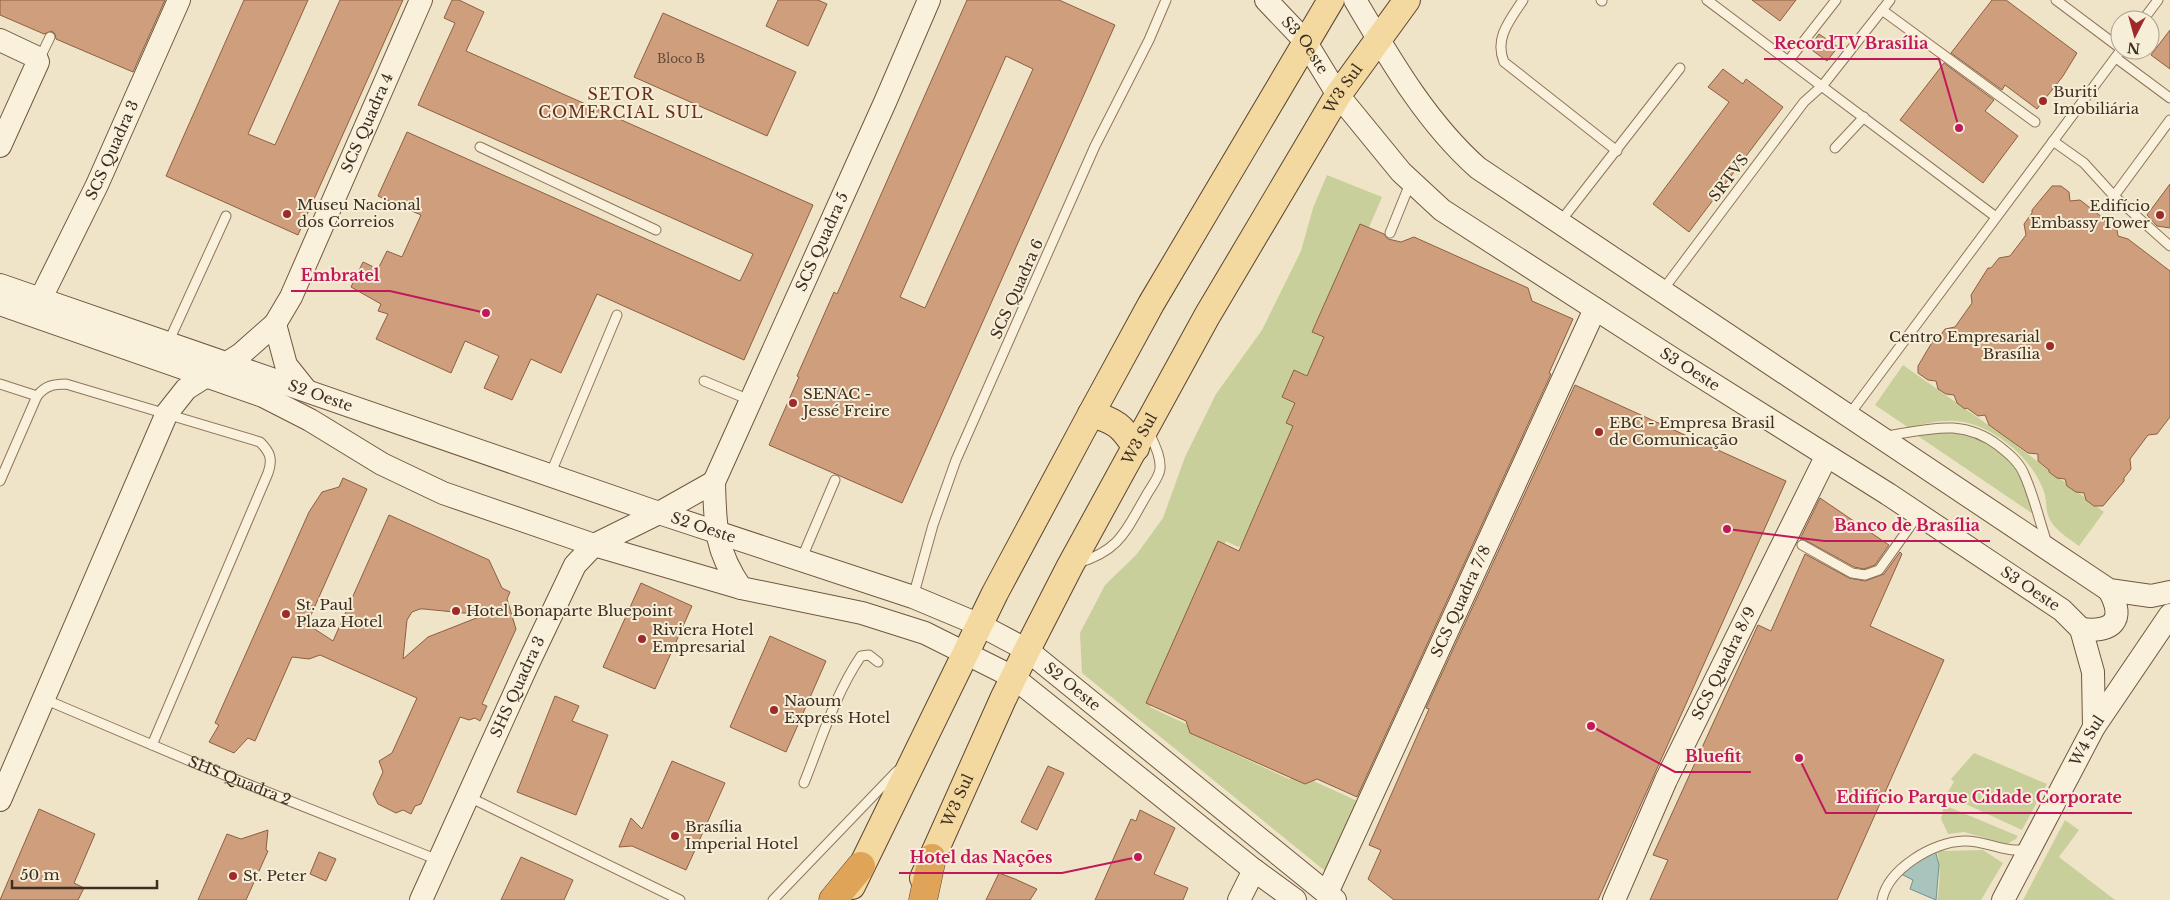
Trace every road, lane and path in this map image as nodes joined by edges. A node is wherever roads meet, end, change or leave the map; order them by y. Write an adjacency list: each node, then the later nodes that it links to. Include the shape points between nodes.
1 (179, 0): 47 (main road, SCS Quadra 3, via 97,185)
2 (421, 0): 51 (main road, SCS Quadra 4, via 291,297)
3 (929, 0): 59 (main road, SCS Quadra 5)
4 (1166, 0): 80 (lane, SCS Quadra 6, via 1086,164 956,460)
5 (1266, 0): 18 (main road, S3 Oeste)
6 (1331, 0): 18 (main road)
7 (1355, 0): 16 (main road)
8 (1407, 0): 16 (main road, W3 Sul)
9 (1523, 0): 36 (lane, via 1502,36 1499,51 1504,62)
10 (1708, 0): 20 (lane)
11 (1836, 0): 20 (lane)
12 (1890, 0): 14 (lane, SRTVS)
13 (2056, 0): 19 (lane)
14 (1882, 10): 25 (lane, SRTVS); 31 (lane)
15 (50, 37): 23 (lane)
16 (1378, 39): 26 (main road, W3 Sul); 41 (main road, via 1457,149 1478,168)
17 (0, 40): 23 (main road, via 36,57)
18 (1305, 41): 26 (main road, S3 Oeste); 61 (main road, via 1151,304)
19 (2110, 45)
20 (1789, 60): 25 (lane)
21 (2113, 60): 32 (lane)
22 (2128, 60): 27 (lane)
23 (38, 62): 28 (main road)
24 (1680, 68): 36 (lane)
25 (1823, 86): 29 (lane); 46 (lane, SRTVS, via 1804,102)
26 (1338, 94): 37 (main road, S3 Oeste); 64 (main road, W3 Sul, via 1207,316)
27 (2170, 98)
28 (7, 112): 33 (main road)
29 (1864, 117): 35 (lane); 40 (lane)
30 (2170, 120): 38 (lane)
31 (2035, 122)
32 (2054, 141): 38 (lane, via 2084,163); 40 (lane)
33 (0, 146)
34 (480, 147): 42 (lane)
35 (1836, 148)
36 (1617, 151): 41 (lane)
37 (1411, 181): 43 (lane); 49 (main road, S3 Oeste, via 1442,210)
38 (2114, 196): 44 (lane)
39 (226, 216): 52 (lane)
40 (1996, 217): 62 (lane)
41 (1560, 222): 46 (main road)
42 (656, 230)
43 (1390, 233)
44 (2170, 246)
45 (0, 285): 47 (main road, S2 Oeste)
46 (1662, 291): 62 (main road)
47 (41, 298): 52 (main road, S2 Oeste)
48 (0, 304): 54 (main road, S2 Oeste)
49 (1595, 309): 65 (main road, S3 Oeste); 100 (main road, SCS Quadra 7/8)
50 (617, 315): 66 (lane)
51 (275, 324): 53 (main road, SCS Quadra 4); 57 (main road, via 286,365)
52 (168, 344): 53 (main road, S2 Oeste)
53 (225, 364): 54 (main road); 57 (main road, S2 Oeste)
54 (206, 376): 60 (main road, via 186,389); 73 (main road, S2 Oeste, via 263,396 382,464 443,493)
55 (704, 381): 59 (lane)
56 (4, 385): 58 (lane)
57 (306, 390): 66 (main road, S2 Oeste)
58 (37, 396): 60 (lane, via 44,388 66,384); 68 (lane)
59 (752, 401): 69 (main road, SCS Quadra 5)
60 (168, 413): 88 (main road); 90 (lane, via 260,442 269,451 272,463)
61 (1091, 414): 64 (main road, via 1115,422); 82 (main road)
62 (1849, 415): 63 (main road)
63 (1881, 437): 75 (main road); 75 (lane, via 1946,427 1974,431 1994,442 2013,457 2024,473)
64 (1142, 438): 84 (main road, W3 Sul)
65 (1826, 457): 71 (main road, S3 Oeste); 110 (main road, SCS Quadra 8/9, via 1666,780)
66 (550, 475): 70 (main road, S2 Oeste)
67 (835, 480): 76 (lane)
68 (0, 481)
69 (714, 482): 70 (main road); 72 (main road, SCS Quadra 5)
70 (659, 513): 72 (main road, S2 Oeste); 73 (main road, SHS Quadra 3)
71 (1919, 514): 74 (lane, via 1879,570 1865,575 1852,573); 83 (main road, S3 Oeste, via 2062,610)
72 (715, 530): 76 (main road, S2 Oeste); 77 (main road, SCS Quadra 5, via 725,561)
73 (594, 545): 77 (main road, S2 Oeste); 93 (main road, SHS Quadra 3, via 576,565 554,606)
74 (1802, 545)
75 (2050, 550): 78 (main road)
76 (801, 560): 80 (main road, S2 Oeste)
77 (741, 588): 85 (main road, S2 Oeste, via 871,615 925,633)
78 (2109, 590): 79 (main road, via 2151,596); 83 (main road, via 2117,604 2116,616 2109,627 2098,631)
79 (2170, 592)
80 (913, 597): 82 (main road, S2 Oeste)
81 (2170, 615): 89 (main road, W4 Sul)
82 (980, 625): 84 (main road, S2 Oeste); 85 (main road)
83 (2081, 629): 89 (main road, S3 Oeste, via 2093,672)
84 (1027, 650): 87 (main road, W3 Sul); 100 (main road, S2 Oeste)
85 (965, 653): 87 (main road, S2 Oeste); 91 (main road)
86 (878, 662): 92 (lane, via 869,655 861,656 857,662)
87 (1013, 677): 96 (main road, W3 Sul); 99 (main road, S2 Oeste)
88 (44, 699): 90 (lane, SHS Quadra 2); 94 (main road)
89 (2094, 727): 95 (main road, W4 Sul)
90 (152, 745): 97 (lane, SHS Quadra 2)
91 (916, 751): 98 (main road); 103 (lane)
92 (804, 783)
93 (468, 797): 97 (main road, SHS Quadra 3); 102 (lane)
94 (0, 800)
95 (2030, 848): 111 (lane, via 2016,851 1964,841 1933,847 1884,887); 112 (main road, W4 Sul)
96 (932, 858): 106 (main road, W3 Sul); 107 (highway)
97 (438, 860): 101 (main road, SHS Quadra 3)
98 (861, 866): 104 (highway); 105 (main road)
99 (1254, 870): 108 (main road); 109 (main road, S2 Oeste)
100 (1331, 897)
101 (422, 900)
102 (680, 900)
103 (773, 900)
104 (833, 900)
105 (846, 900)
106 (913, 900)
107 (923, 900)
108 (1239, 900)
109 (1295, 900)
110 (1614, 900)
111 (1882, 900)
112 (2003, 900)

